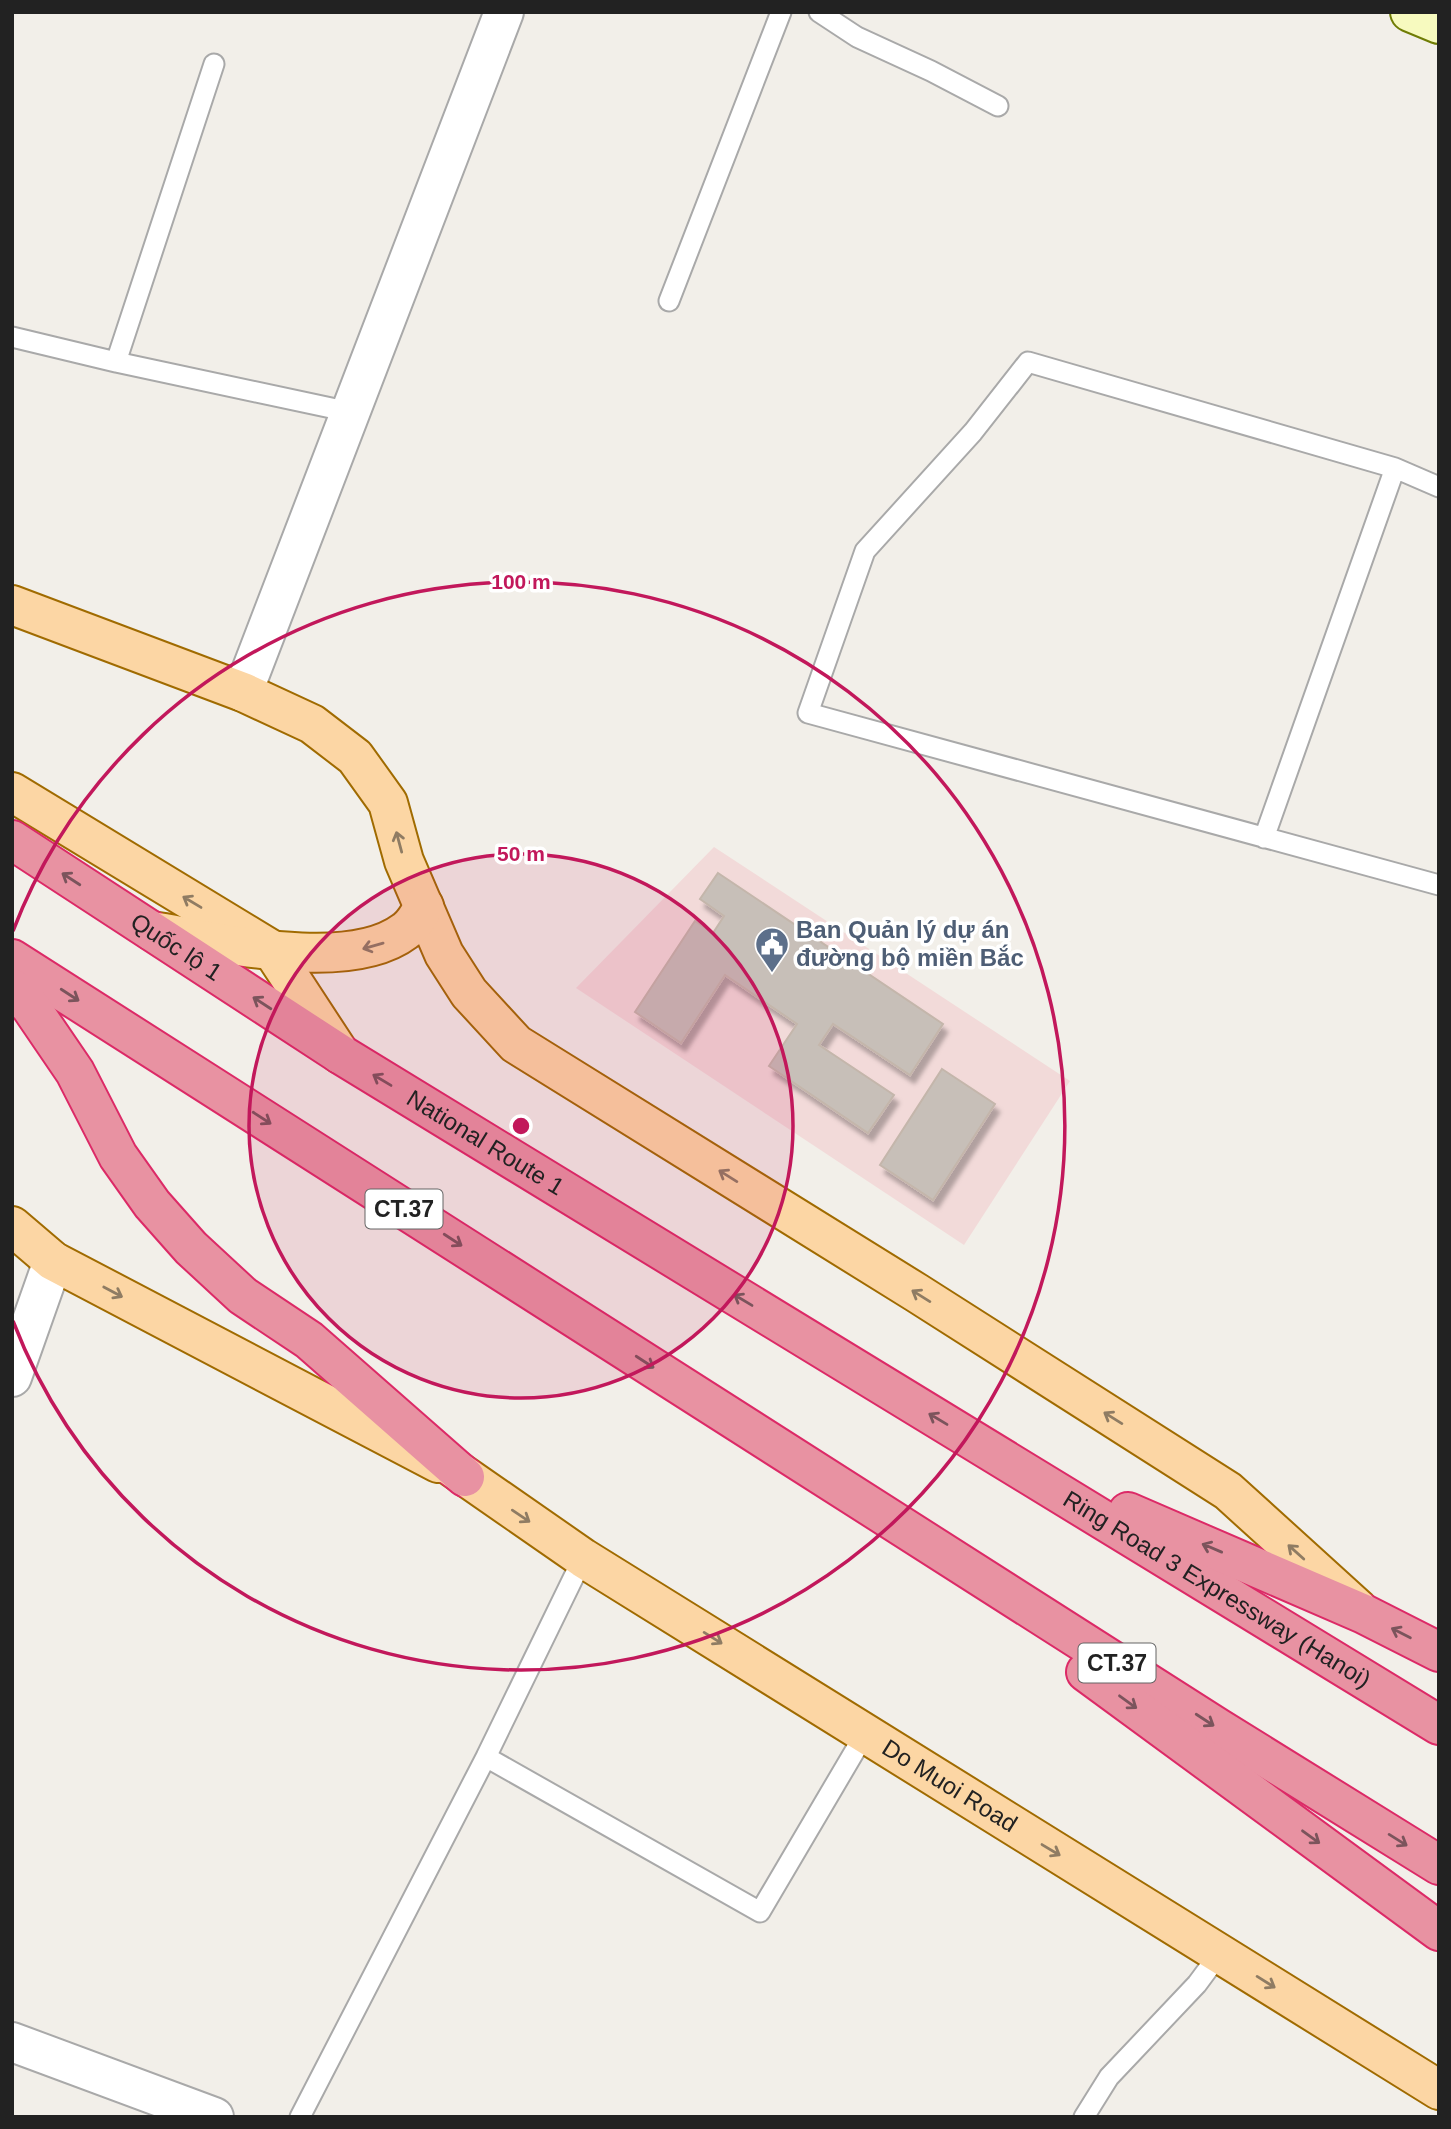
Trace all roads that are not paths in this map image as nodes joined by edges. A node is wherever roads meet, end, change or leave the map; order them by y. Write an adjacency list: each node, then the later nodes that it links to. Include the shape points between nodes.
1 (504, 12): 11 (street)
2 (781, 12): 8 (lane)
3 (819, 12): 7 (lane, via 857,37)
4 (1410, 12): 5 (street)
5 (1439, 24)
6 (214, 64): 10 (lane)
7 (998, 106)
8 (669, 301)
9 (12, 337): 10 (lane)
10 (116, 362): 11 (lane)
11 (351, 412): 15 (street)
12 (1395, 468): 13 (lane); 17 (lane); 17 (lane, via 1028,362 973,432 865,551 808,713)
13 (1439, 487)
14 (12, 605): 15 (main road)
15 (243, 692): 20 (main road, one-way to 15, via 404,861 388,803 355,757 312,724)
16 (12, 792): 22 (main road, National Route 1, one-way to 16)
17 (1264, 838): 19 (lane)
18 (12, 840): 21 (highway, Quốc lộ 1, one-way to 18)
19 (1439, 885)
20 (424, 906): 22 (main road, one-way to 22, via 407,930 372,947 342,953); 34 (main road, one-way to 20, via 1228,1491 516,1044 469,993 444,954)
21 (152, 931): 22 (main road); 26 (highway, Quốc lộ 1, one-way to 21)
22 (272, 950): 26 (main road, National Route 1)
23 (12, 959): 31 (highway, CT.37, one-way to 31)
24 (12, 988): 32 (highway, via 30,1006 75,1072 118,1156 191,1248 243,1296 309,1340)
25 (12, 1011): 32 (main road, via 60,1079 105,1166 180,1261 232,1311 319,1369)
26 (340, 1054): 30 (highway, National Route 1, one-way to 26)
27 (12, 1226): 28 (main road)
28 (52, 1261): 29 (street); 32 (main road, one-way to 32)
29 (12, 1377)
30 (996, 1455): 34 (highway, one-way to 30); 36 (highway, Ring Road 3 Expressway (Hanoi))
31 (796, 1459): 39 (highway, CT.37, one-way to 39); 40 (highway, one-way to 40)
32 (465, 1478): 33 (main road, Do Muoi Road, one-way to 33)
33 (583, 1558): 37 (main road, Do Muoi Road, one-way to 37); 38 (lane)
34 (1364, 1614): 35 (highway, one-way to 34)
35 (1439, 1652)
36 (1439, 1726)
37 (866, 1732): 38 (lane, via 760,1912); 41 (main road, Do Muoi Road, one-way to 41)
38 (486, 1757): 45 (lane)
39 (1439, 1866)
40 (1439, 1931)
41 (1220, 1953): 43 (main road, Do Muoi Road, one-way to 43); 46 (lane, via 1110,2077)
42 (12, 2042): 44 (street)
43 (1439, 2090)
44 (214, 2117)
45 (300, 2117)
46 (1084, 2117)

